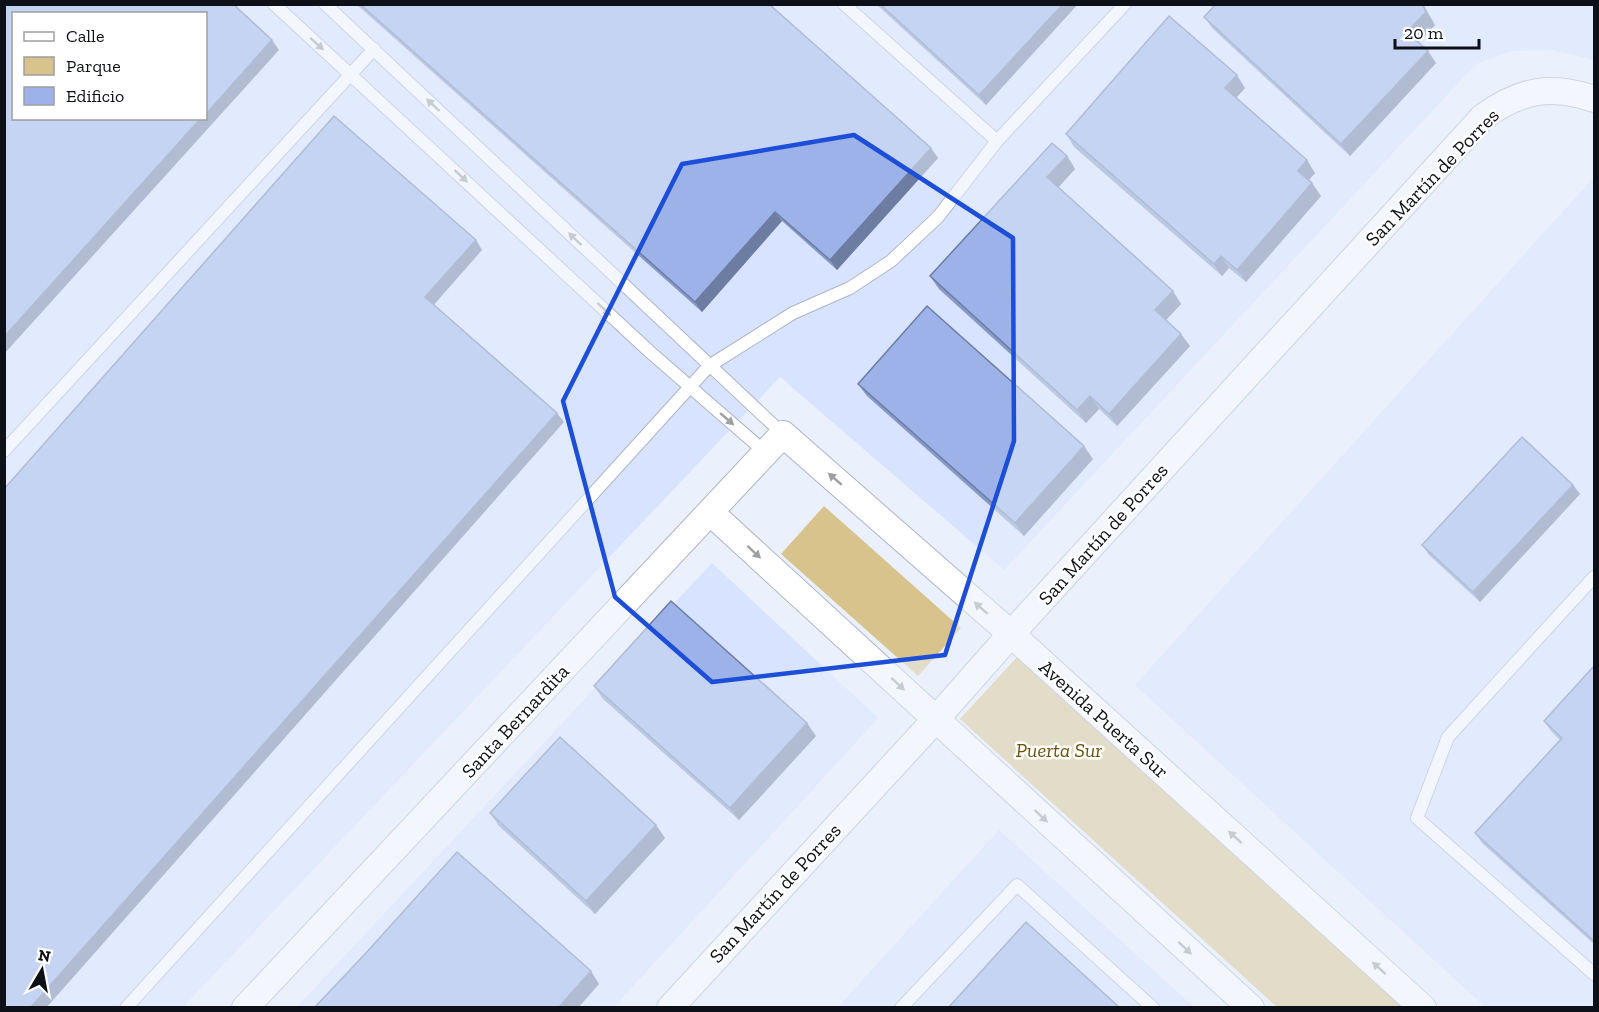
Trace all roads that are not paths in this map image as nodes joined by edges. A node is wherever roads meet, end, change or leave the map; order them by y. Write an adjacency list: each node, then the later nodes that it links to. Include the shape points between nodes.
1 (274, 4): 6 (lane, one-way to 6)
2 (325, 4): 5 (lane)
3 (844, 4): 8 (lane)
4 (1125, 4): 8 (lane)
5 (374, 49): 6 (lane); 9 (lane, one-way to 5)
6 (350, 74): 10 (lane, one-way to 10); 12 (lane)
7 (1594, 99): 16 (street, San Martín de Porres, via 1553,90 1534,92 1499,105 1483,117)
8 (997, 141): 9 (lane, via 938,216 891,261 850,288 793,312)
9 (709, 366): 10 (lane); 11 (lane)
10 (689, 386): 13 (lane, one-way to 13); 19 (lane)
11 (783, 434): 13 (street, Santa Bernardita); 16 (street, Avenida Puerta Sur, one-way to 11)
12 (4, 452)
13 (765, 452): 14 (street, Santa Bernardita)
14 (711, 513): 17 (street, one-way to 17); 20 (street, Santa Bernardita)
15 (1594, 577): 18 (lane, via 1448,737 1417,818)
16 (1011, 634): 17 (street, San Martín de Porres); 25 (street, Avenida Puerta Sur, one-way to 16)
17 (936, 719): 21 (street, San Martín de Porres); 24 (street, one-way to 24)
18 (1594, 974)
19 (126, 1008)
20 (245, 1008)
21 (670, 1008)
22 (901, 1008): 23 (lane, via 1017,885)
23 (1153, 1008)
24 (1251, 1008)
25 (1423, 1008)

